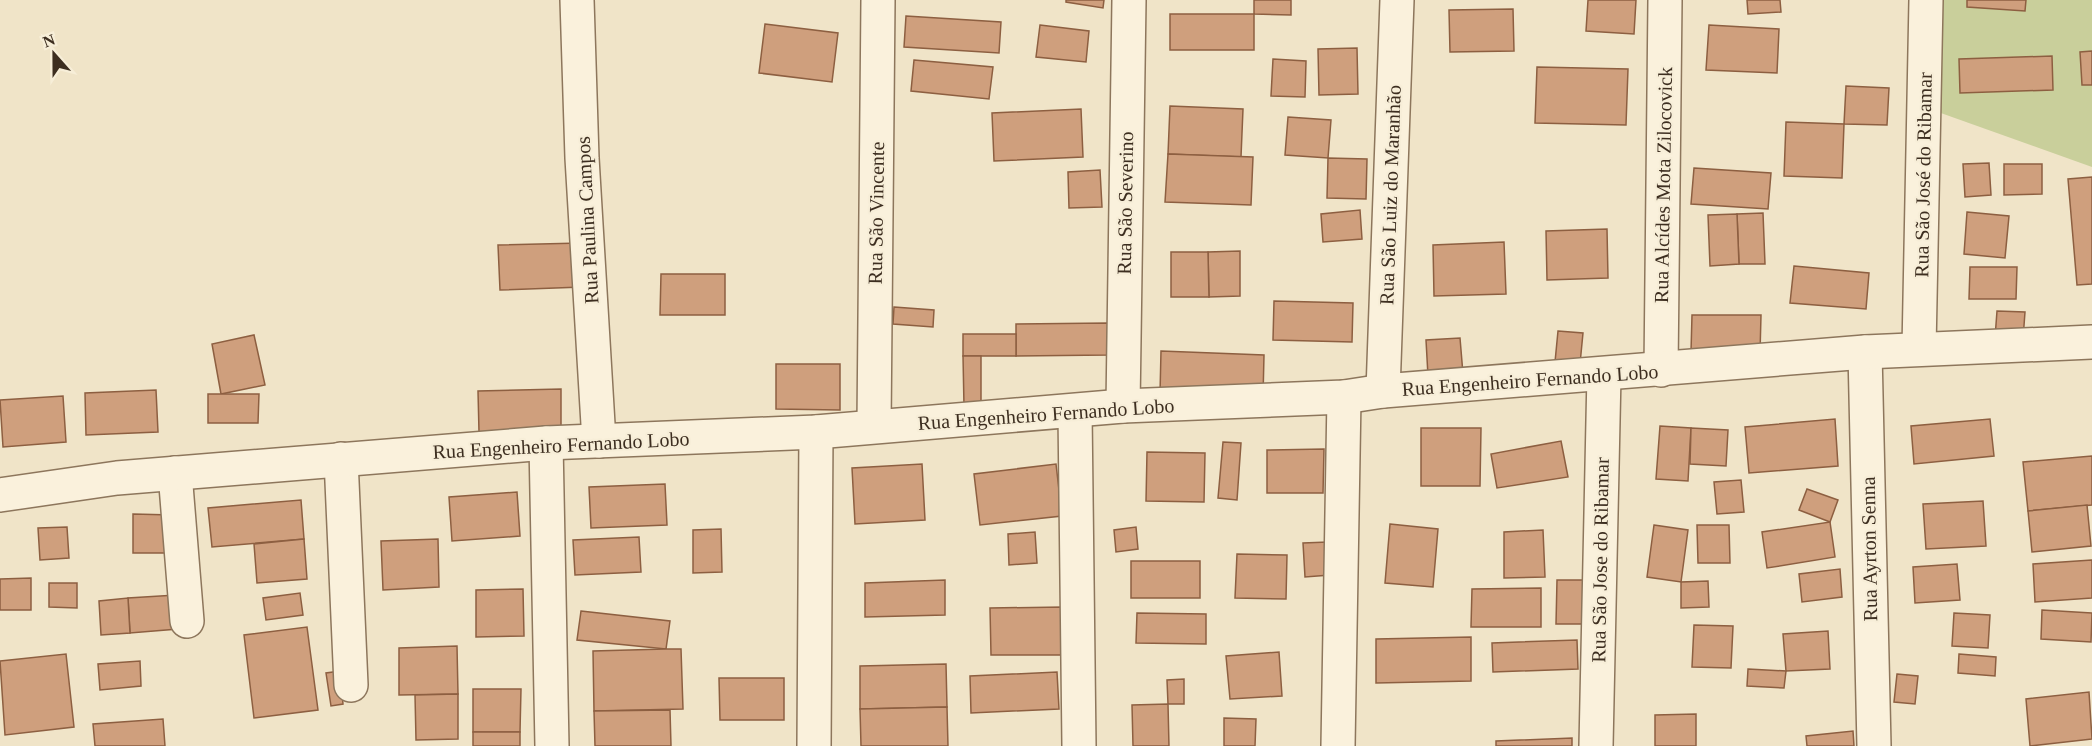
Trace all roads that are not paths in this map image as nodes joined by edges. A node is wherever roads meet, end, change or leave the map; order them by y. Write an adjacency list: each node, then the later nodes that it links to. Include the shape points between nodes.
1 (578, 0): 18 (street, Rua Paulina Campos, via 582,158)
2 (878, 0): 16 (street, Rua São Vincente)
3 (1129, 0): 14 (street, Rua São Severino)
4 (1397, 0): 12 (street, Rua São Luiz do Maranhão)
5 (1665, 0): 10 (street, Rua Alcídes Mota Zilocovick)
6 (1926, 0): 8 (street, Rua São José do Ribamar)
7 (2092, 342): 8 (street, Rua Engenheiro Fernando Lobo)
8 (1918, 349): 9 (street, Rua Engenheiro Fernando Lobo)
9 (1865, 352): 10 (street, Rua Engenheiro Fernando Lobo); 30 (street, Rua Ayrton Senna)
10 (1661, 370): 11 (street, Rua Engenheiro Fernando Lobo)
11 (1604, 374): 12 (street, Rua Engenheiro Fernando Lobo); 29 (street, Rua São Jose do Ribamar)
12 (1383, 390): 13 (street, Rua Engenheiro Fernando Lobo)
13 (1344, 397): 14 (street, Rua Engenheiro Fernando Lobo); 28 (street)
14 (1123, 406): 15 (street, Rua Engenheiro Fernando Lobo)
15 (1075, 412): 16 (street, Rua Engenheiro Fernando Lobo); 27 (street)
16 (874, 426): 17 (street, Rua Engenheiro Fernando Lobo)
17 (816, 432): 18 (street, Rua Engenheiro Fernando Lobo); 26 (street)
18 (599, 441): 19 (street, Rua Engenheiro Fernando Lobo)
19 (546, 443): 20 (street, Rua Engenheiro Fernando Lobo); 25 (street)
20 (341, 459): 21 (street, Rua Engenheiro Fernando Lobo); 24 (street)
21 (175, 473): 22 (street, Rua Engenheiro Fernando Lobo); 23 (street)
22 (0, 495)
23 (187, 621)
24 (351, 685)
25 (552, 746)
26 (814, 746)
27 (1079, 746)
28 (1338, 746)
29 (1596, 746)
30 (1874, 746)

